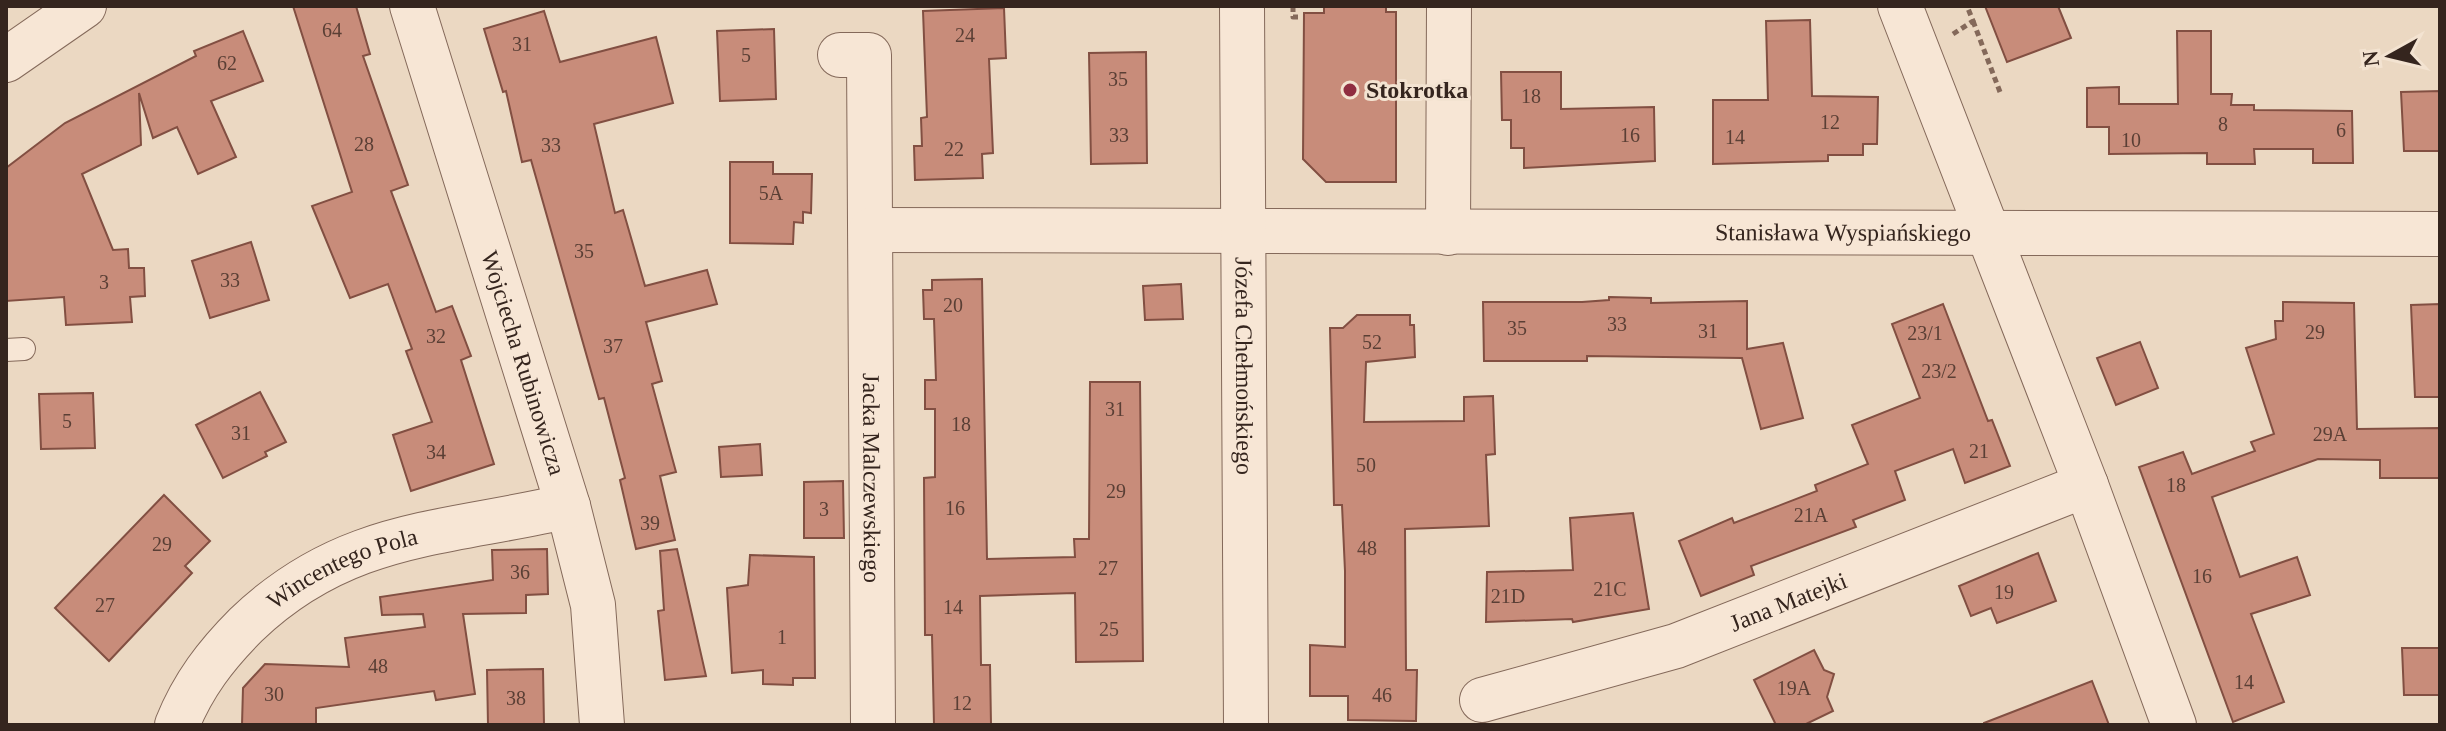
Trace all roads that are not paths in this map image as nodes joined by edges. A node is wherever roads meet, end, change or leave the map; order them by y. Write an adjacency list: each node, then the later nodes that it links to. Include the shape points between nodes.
1 (412, 6): 14 (street, Wojciecha Rubinowicza)
2 (1242, 6): 9 (street, Józefa Chełmońskiego)
3 (1449, 6): 10 (street)
4 (1900, 6): 11 (street)
5 (70, 9): 7 (street)
6 (840, 55): 8 (street, Jacka Malczewskiego, via 869,55)
7 (6, 60)
8 (871, 230): 9 (street); 18 (street, Jacka Malczewskiego)
9 (1245, 233): 10 (street, Stanisława Wyspiańskiego); 19 (street, Józefa Chełmońskiego)
10 (1448, 233): 11 (street, Stanisława Wyspiańskiego)
11 (1988, 233): 12 (street, Stanisława Wyspiańskiego); 13 (street)
12 (2440, 234)
13 (2086, 485): 15 (street, Jana Matejki, via 1676,646); 20 (street)
14 (568, 506): 16 (street, Wincentego Pola, via 436,530 350,554 277,596 215,656); 17 (street, Wojciecha Rubinowicza, via 593,605)
15 (1482, 700)
16 (177, 725)
17 (602, 725)
18 (873, 725)
19 (1246, 725)
20 (2174, 725)

